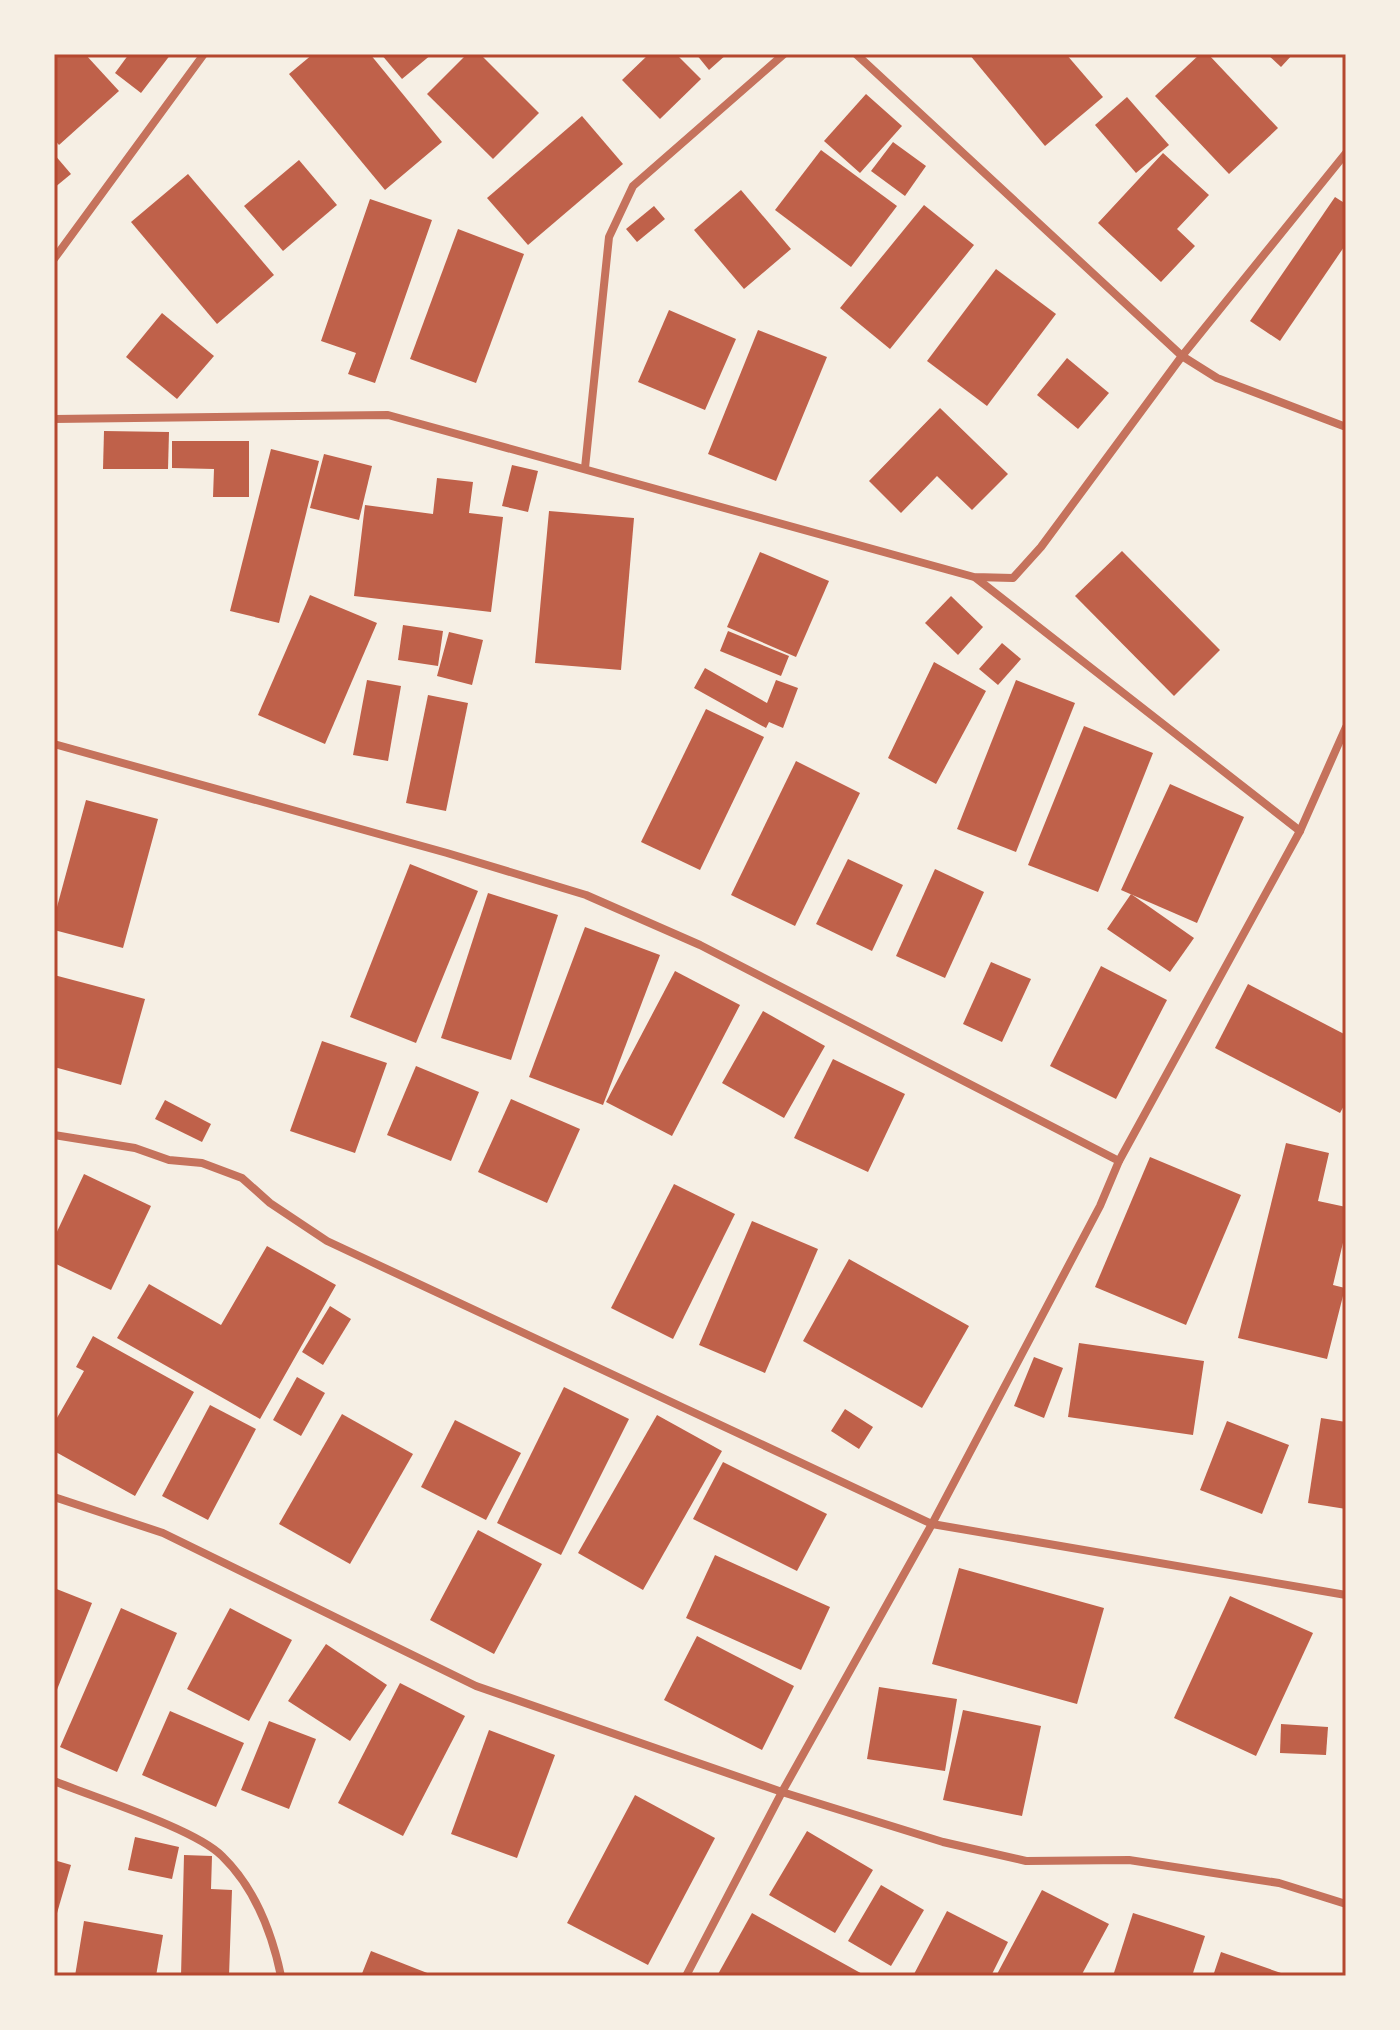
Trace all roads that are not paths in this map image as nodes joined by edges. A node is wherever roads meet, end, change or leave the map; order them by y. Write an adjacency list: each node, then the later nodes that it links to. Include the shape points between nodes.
1 (204, 54): 5 (street)
2 (784, 54): 9 (street, via 633,186 609,237)
3 (856, 54): 6 (street)
4 (1346, 153): 6 (street)
5 (54, 259)
6 (1182, 356): 8 (street, via 1217,378); 10 (street, via 1013,578)
7 (54, 419): 9 (street, via 388,415)
8 (1346, 427)
9 (585, 468): 10 (street)
10 (974, 577): 13 (street)
11 (1346, 727): 13 (street)
12 (54, 744): 15 (street, via 586,895 700,945)
13 (1300, 831): 15 (street)
14 (54, 1135): 17 (street, via 202,1163 242,1178 327,1241)
15 (1119, 1161): 17 (street)
16 (54, 1497): 20 (street, via 163,1533 476,1686)
17 (932, 1524): 18 (street); 20 (street)
18 (1346, 1595)
19 (54, 1781): 22 (street, via 199,1839 222,1856 254,1897)
20 (782, 1792): 21 (street, via 943,1842 1026,1861 1129,1860 1279,1883); 23 (street)
21 (1346, 1904)
22 (281, 1976)
23 (686, 1976)

